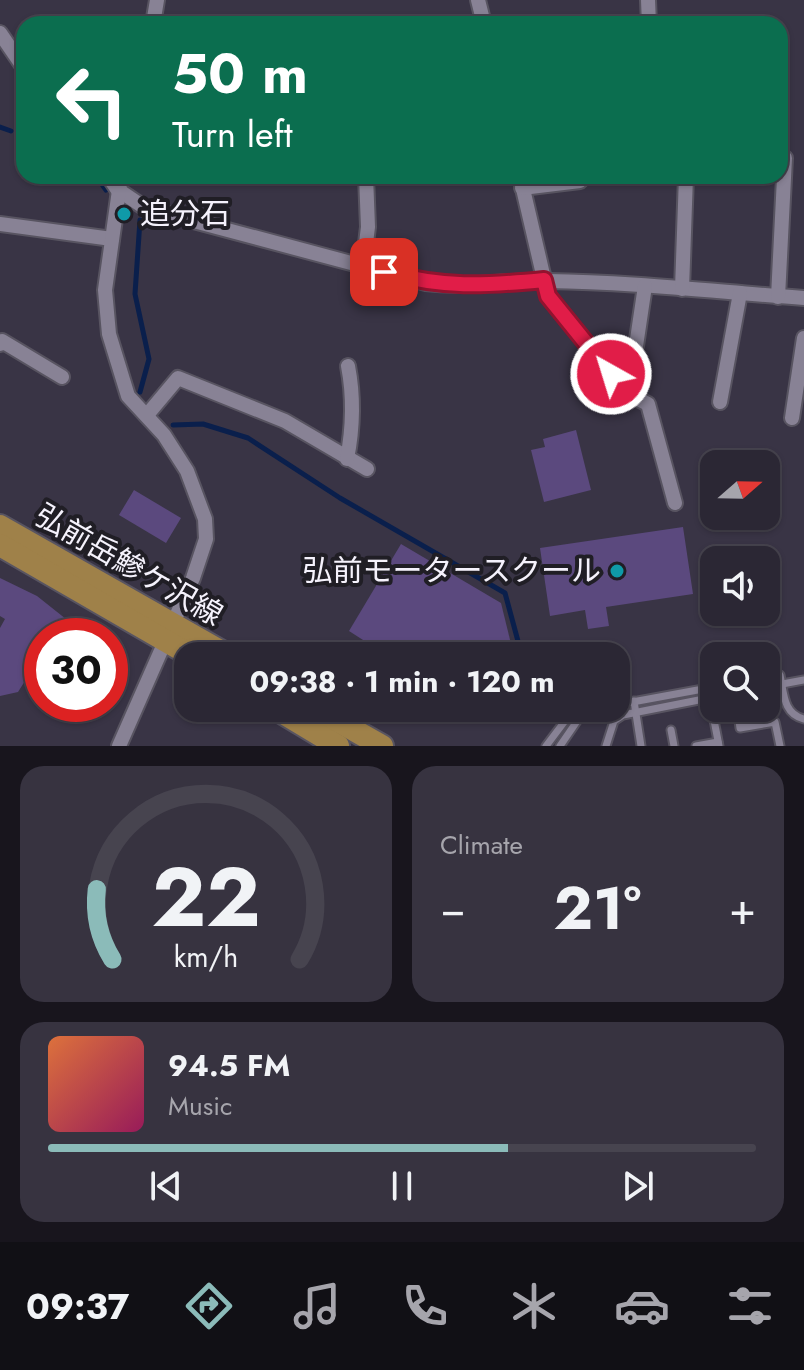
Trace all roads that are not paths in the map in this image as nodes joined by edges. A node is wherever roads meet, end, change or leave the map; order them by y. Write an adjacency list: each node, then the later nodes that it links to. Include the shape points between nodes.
1 (0, 33): 2 (street)
2 (16, 56)
3 (119, 184): 10 (street)
4 (121, 184): 11 (street, via 145,208)
5 (366, 184): 11 (street)
6 (521, 184): 12 (street)
7 (686, 184): 14 (street)
8 (784, 184): 16 (street)
9 (0, 224): 10 (street)
10 (112, 239): 24 (street, via 105,290 109,334 128,396)
11 (363, 267): 12 (street, via 465,287)
12 (544, 280): 13 (street); 28 (street, via 548,296 626,393 648,404)
13 (645, 286): 14 (street); 20 (street)
14 (682, 289): 15 (street)
15 (740, 293): 16 (street); 23 (street)
16 (778, 297): 17 (street)
17 (804, 298)
18 (804, 338): 25 (street)
19 (0, 344): 22 (street)
20 (636, 346)
21 (348, 366): 26 (street, via 352,399)
22 (62, 377)
23 (720, 402)
24 (147, 415): 26 (street, via 178,378 285,421); 31 (street, via 187,471 205,519 206,539 196,569)
25 (792, 418)
26 (347, 459): 27 (street)
27 (367, 469)
28 (675, 503)
29 (0, 526): 31 (main road, 弘前岳鰺ケ沢線)
30 (0, 545): 31 (main road)
31 (167, 631): 32 (main road); 33 (main road, 弘前岳鰺ケ沢線); 53 (street)
32 (178, 642)
33 (194, 642)
34 (780, 675): 36 (lane)
35 (804, 680): 36 (lane)
36 (782, 684): 42 (lane, via 786,706 793,716)
37 (700, 689): 39 (lane)
38 (700, 700): 41 (lane)
39 (634, 701): 40 (lane); 41 (lane)
40 (630, 702)
41 (635, 712): 58 (lane, via 614,721); 59 (lane)
42 (804, 719)
43 (298, 722): 54 (main road)
44 (340, 722): 55 (main road)
45 (564, 722): 56 (lane)
46 (576, 722): 57 (lane)
47 (715, 722): 52 (lane)
48 (739, 722): 49 (lane, via 740,728)
49 (775, 722)
50 (775, 722): 62 (lane)
51 (671, 730): 60 (lane)
52 (718, 744): 61 (lane)
53 (119, 746)
54 (338, 746)
55 (382, 746)
56 (546, 746)
57 (560, 746)
58 (606, 746)
59 (641, 746)
60 (674, 746)
61 (696, 746)
62 (780, 746)

